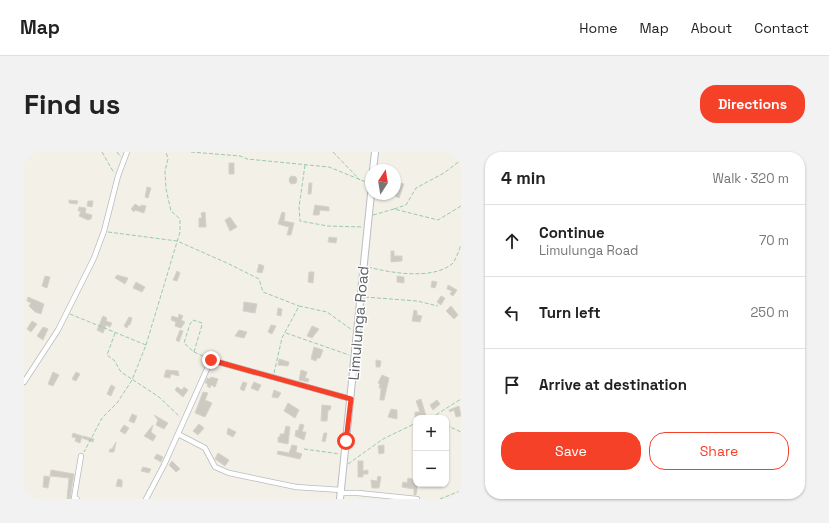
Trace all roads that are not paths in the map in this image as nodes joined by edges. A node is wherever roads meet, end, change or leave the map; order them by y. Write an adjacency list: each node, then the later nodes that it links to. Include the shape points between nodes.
1 (127, 152): 5 (street, via 94,258 58,330)
2 (375, 152): 3 (main road)
3 (374, 164)
4 (370, 200): 6 (main road, Limulunga Road)
5 (24, 382)
6 (351, 399): 7 (street, via 211,360); 9 (main road, Limulunga Road)
7 (178, 434): 9 (street, via 205,448 215,467 229,473); 11 (street)
8 (81, 456): 10 (street)
9 (341, 494): 12 (street, via 358,493)
10 (75, 499)
11 (146, 499)
12 (417, 499)

